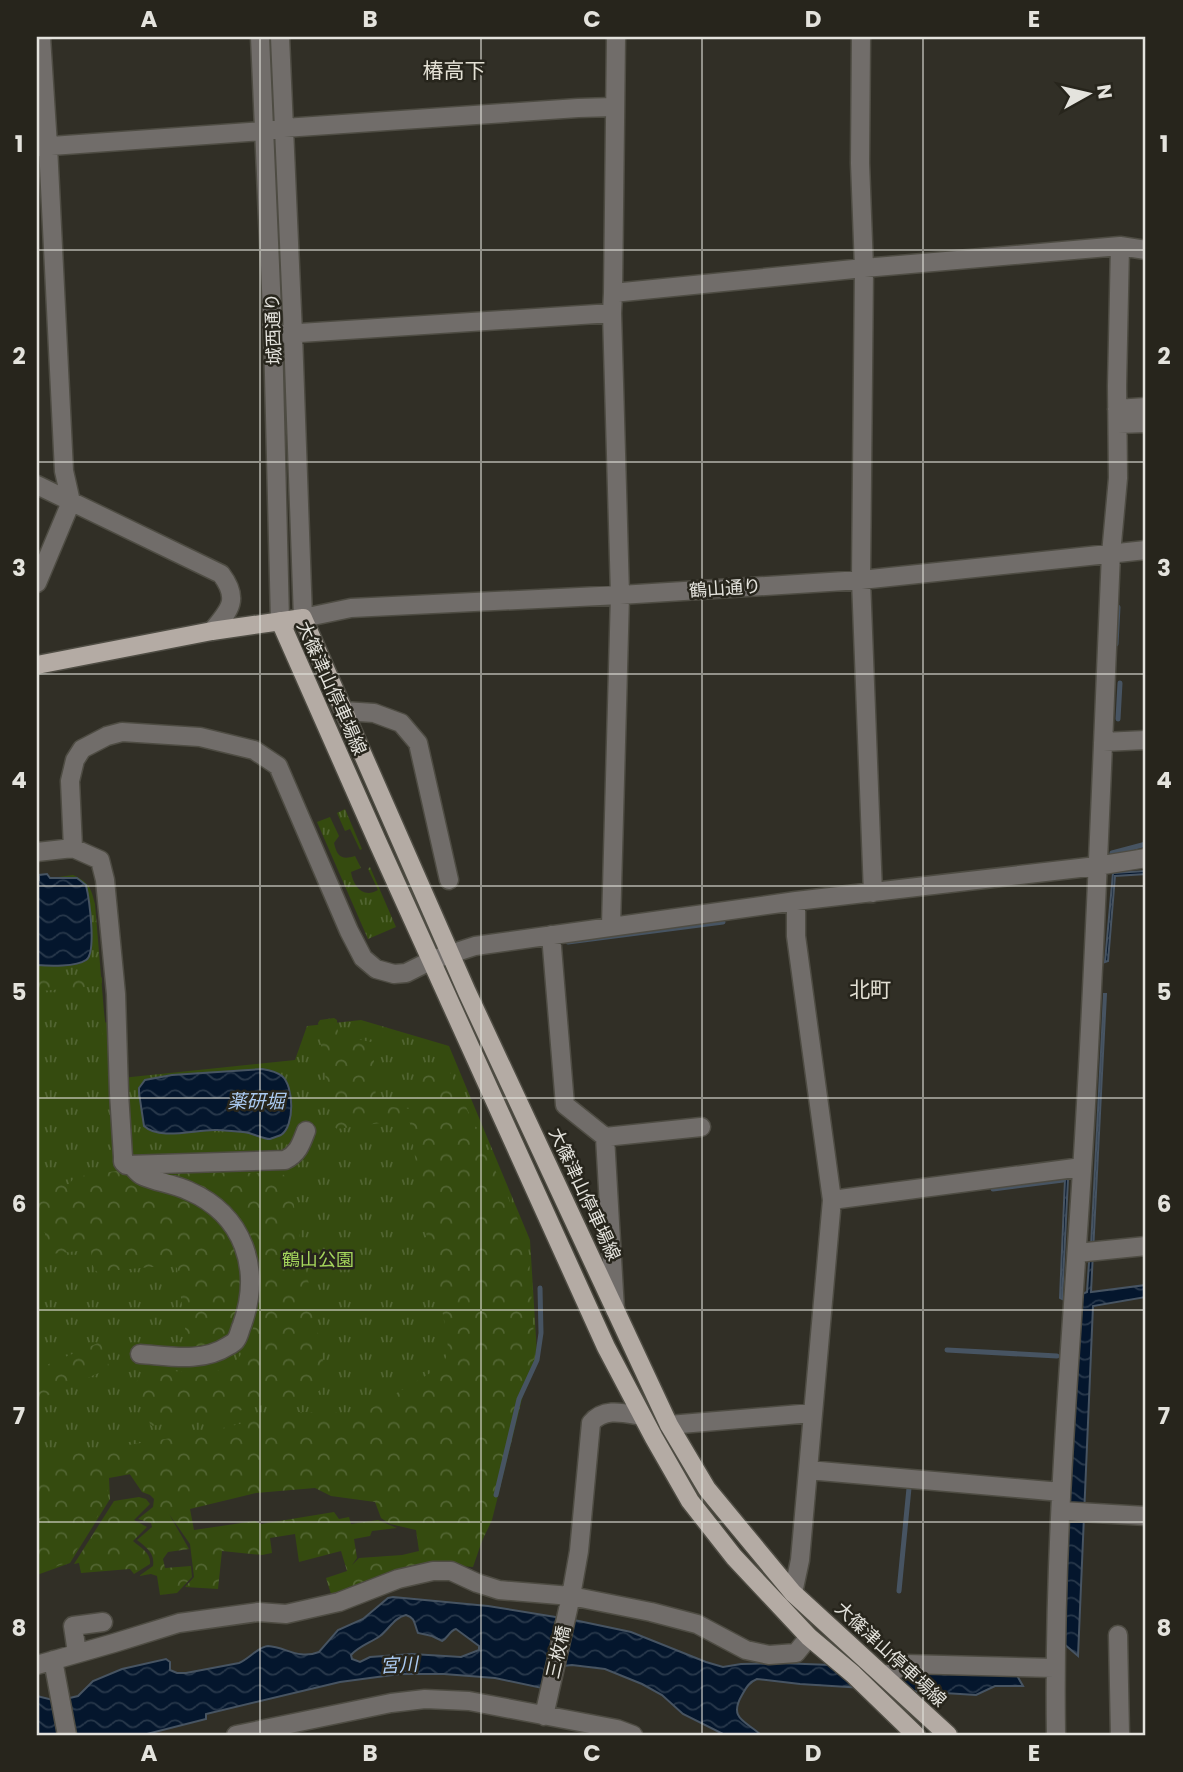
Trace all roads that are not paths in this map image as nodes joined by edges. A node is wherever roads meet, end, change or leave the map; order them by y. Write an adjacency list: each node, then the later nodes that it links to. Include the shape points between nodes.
1 (41, 37): 9 (street)
2 (260, 37): 8 (street, 城西通り)
3 (280, 37): 7 (street, 城西通り)
4 (616, 37): 6 (street)
5 (861, 37): 12 (street)
6 (614, 107): 7 (street); 13 (street)
7 (284, 128): 8 (street); 16 (street, 城西通り)
8 (264, 131): 9 (street); 15 (street, 城西通り)
9 (43, 146): 21 (street, via 64,471)
10 (1120, 246): 11 (street); 12 (street); 18 (street)
11 (1146, 250)
12 (864, 268): 13 (street); 24 (street)
13 (613, 293): 14 (street)
14 (612, 313): 16 (street); 26 (street)
15 (273, 334): 16 (street); 28 (street, 城西通り)
16 (293, 334): 27 (street, 城西通り)
17 (1146, 407): 18 (street)
18 (1117, 417): 19 (street); 23 (street, via 1118,478)
19 (1146, 423)
20 (37, 485): 21 (street)
21 (71, 502): 25 (street); 29 (street, via 221,574 230,585 232,601)
22 (1146, 550): 23 (street, 鶴山通り)
23 (1111, 554): 24 (street, 鶴山通り); 33 (street)
24 (861, 580): 26 (street, 鶴山通り); 39 (street)
25 (37, 583)
26 (620, 594): 27 (street, 鶴山通り, via 351,608); 41 (street)
27 (303, 618): 28 (main road, 大篠津山停車場線); 31 (main road, 大篠津山停車場線)
28 (280, 621): 29 (main road, 大篠津山停車場線); 44 (main road, 大篠津山停車場線)
29 (212, 631): 30 (main road, 大篠津山停車場線)
30 (37, 665)
31 (344, 711): 38 (street, via 373,713 401,723 418,743); 43 (main road, 大篠津山停車場線)
32 (1146, 740): 33 (street)
33 (1103, 742): 37 (street)
34 (73, 848): 35 (street); 44 (street, via 70,781 75,760 93,742 122,732 200,737 254,750 278,766 363,958 376,969 394,974); 48 (street, via 100,860 105,880 116,994 123,1157 126,1165)
35 (37, 852)
36 (1146, 858): 37 (street)
37 (1097, 866): 39 (street); 49 (street)
38 (449, 880)
39 (873, 893): 40 (street)
40 (796, 901): 41 (street); 50 (street, via 796,936)
41 (611, 926): 42 (street)
42 (551, 935): 43 (street); 47 (street, via 565,1105)
43 (450, 954): 44 (street); 53 (main road, 大篠津山停車場線)
44 (432, 960): 56 (main road, 大篠津山停車場線, via 606,1348)
45 (701, 1127): 47 (street)
46 (306, 1131): 48 (street, via 298,1152 285,1160)
47 (605, 1137): 53 (street)
48 (131, 1165): 54 (street, via 141,1175 206,1200 223,1214 236,1227 249,1266 250,1291 236,1341 216,1354)
49 (1082, 1167): 50 (street); 52 (street)
50 (832, 1200): 55 (street)
51 (1146, 1247): 52 (street)
52 (1077, 1253): 59 (street)
53 (615, 1310): 57 (main road, 大篠津山停車場線)
54 (140, 1354)
55 (812, 1413): 57 (street); 58 (street)
56 (642, 1416): 63 (street, 三枚橋, via 605,1412 590,1423 579,1551); 66 (main road, 大篠津山停車場線, via 690,1501 734,1557)
57 (669, 1425): 62 (main road, 大篠津山停車場線, via 707,1489)
58 (808, 1470): 59 (street); 62 (street)
59 (1061, 1492): 60 (street)
60 (1060, 1511): 61 (street); 69 (street)
61 (1146, 1516)
62 (793, 1593): 70 (main road, 大篠津山停車場線)
63 (570, 1598): 66 (street, via 697,1624 746,1650 769,1655 796,1653); 67 (street, via 499,1590 451,1571 433,1570 339,1602 286,1614 258,1612 179,1623); 71 (street, 三枚橋)
64 (103, 1622): 67 (street, via 74,1626)
65 (1118, 1635): 78 (street)
66 (809, 1637): 75 (main road, 大篠津山停車場線)
67 (76, 1653): 68 (street)
68 (48, 1663): 72 (street)
69 (1055, 1668): 70 (street, via 906,1664); 77 (street)
70 (884, 1676): 76 (main road, 大篠津山停車場線)
71 (545, 1710): 73 (street, via 425,1699); 74 (street)
72 (67, 1735)
73 (236, 1735)
74 (634, 1735)
75 (916, 1735)
76 (948, 1735)
77 (1056, 1735)
78 (1120, 1735)

